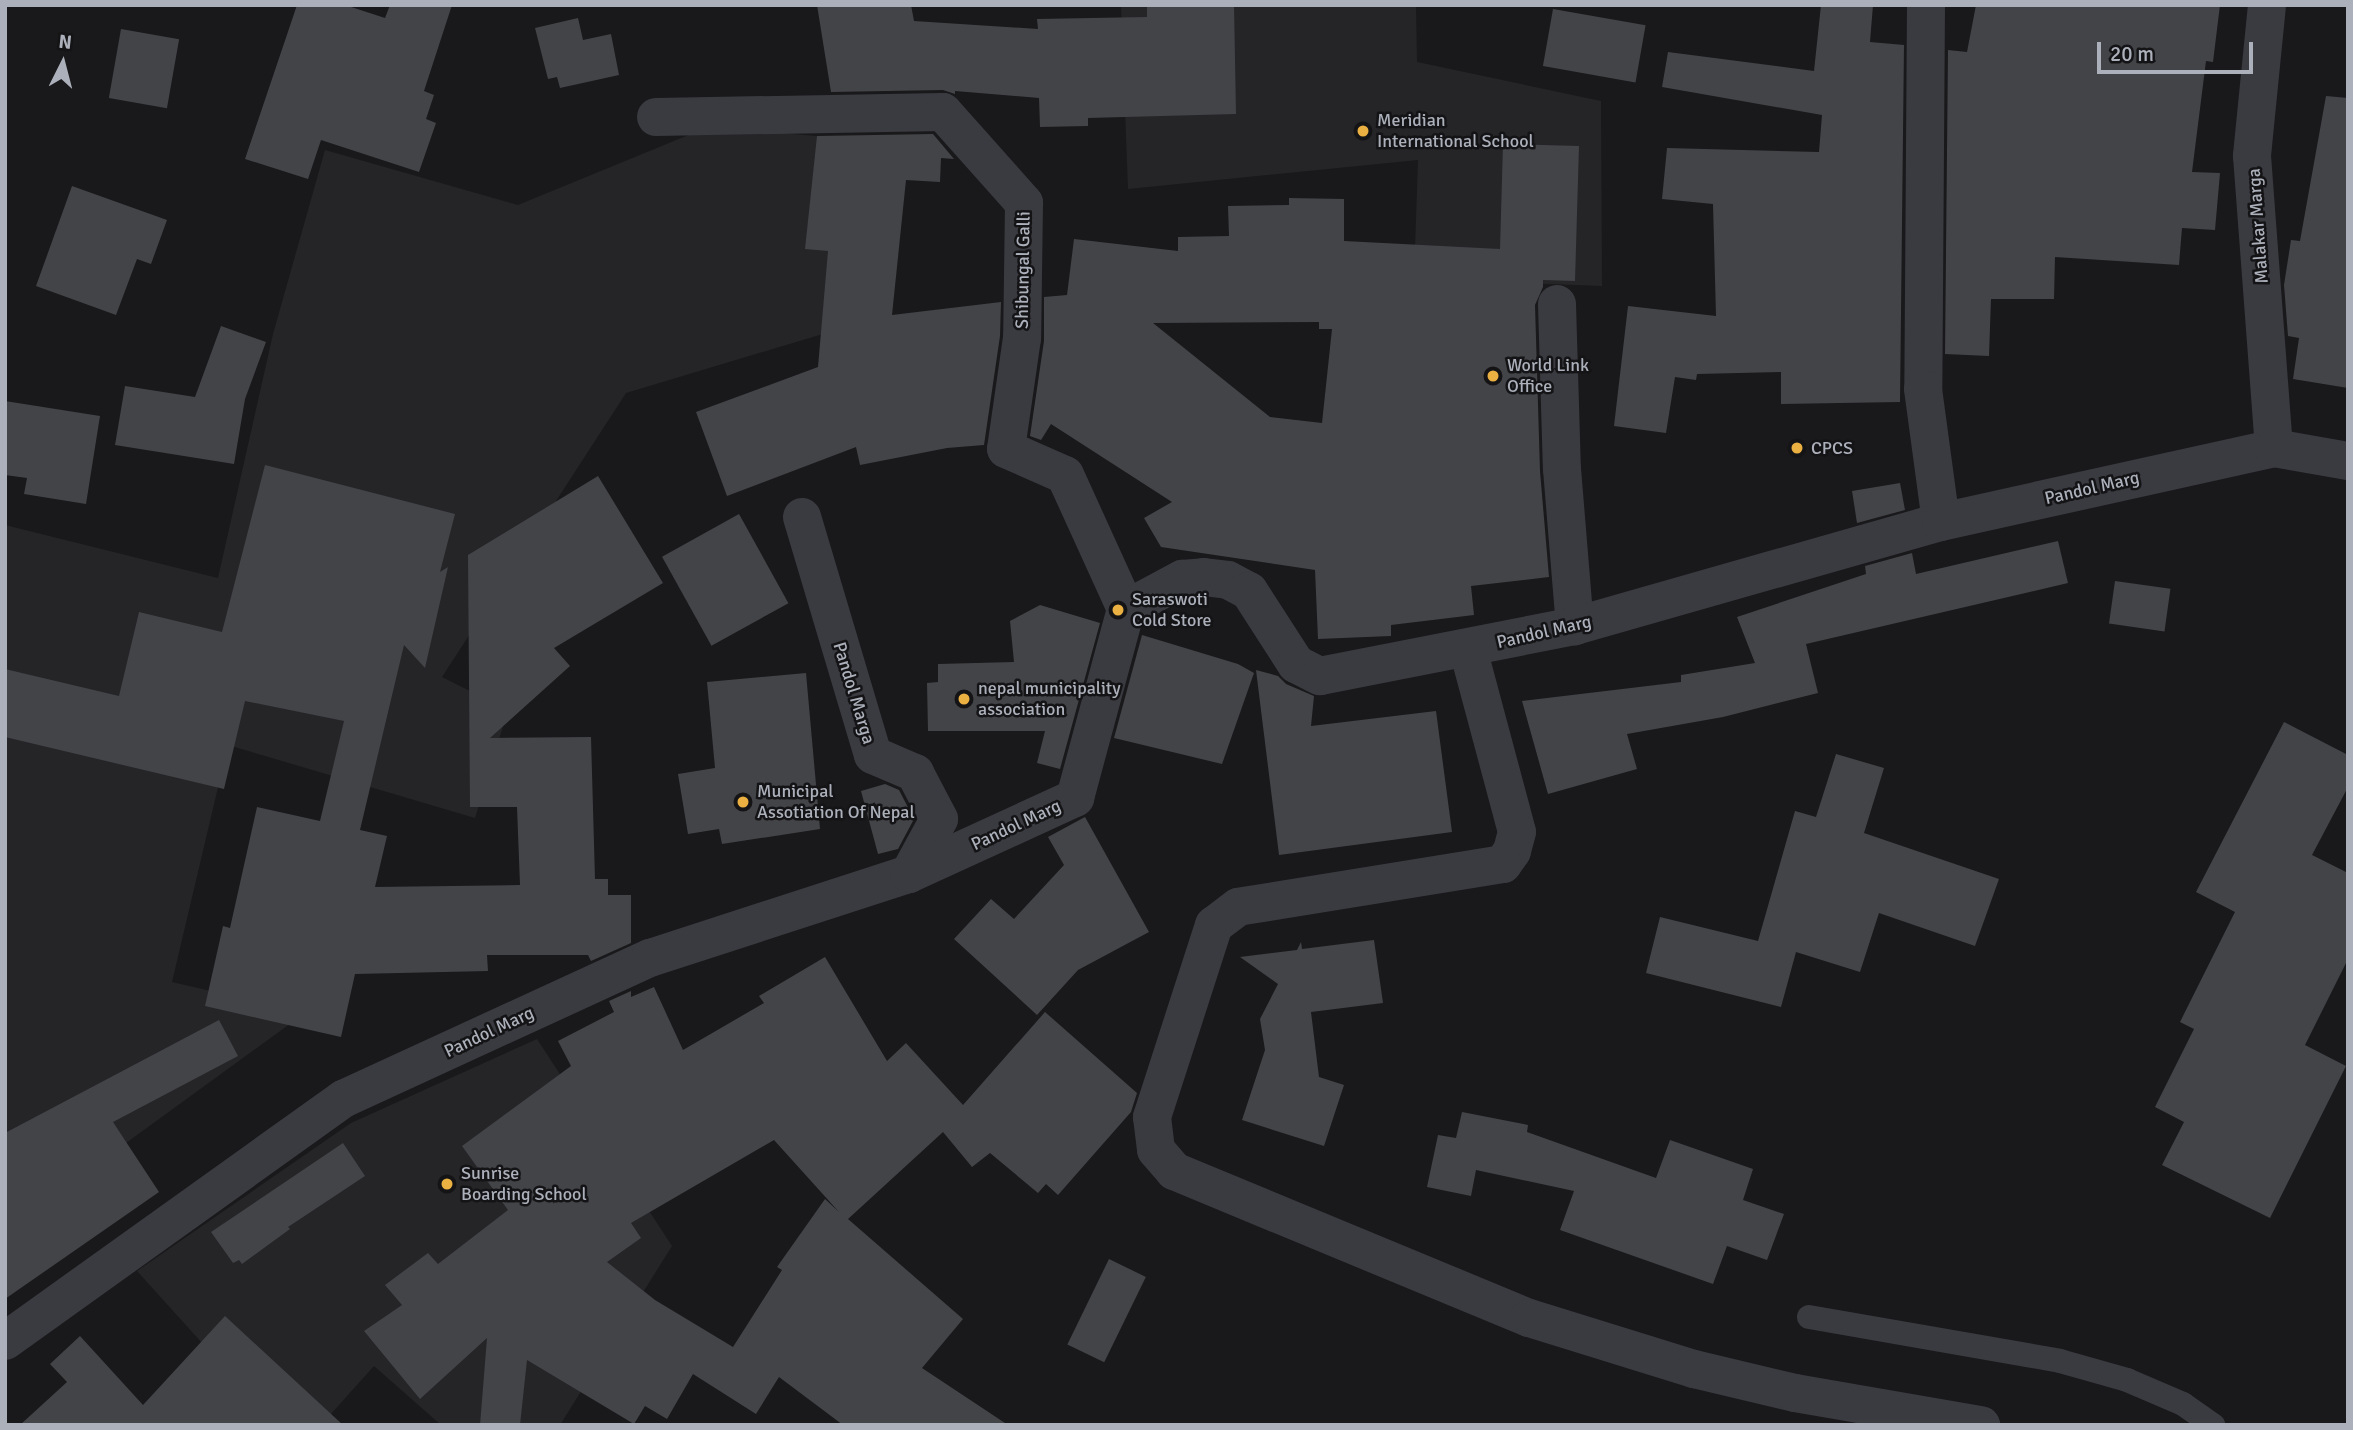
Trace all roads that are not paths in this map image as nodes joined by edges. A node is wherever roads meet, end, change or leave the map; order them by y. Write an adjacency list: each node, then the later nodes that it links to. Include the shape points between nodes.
1 (1926, 5): 8 (street, via 1923,389)
2 (2267, 5): 5 (street, Malakar Marga, via 2252,156)
3 (656, 117): 9 (street, Shibungal Galli, via 943,111 1024,203 1022,338 1006,449 1065,475)
4 (1556, 304): 10 (street, via 1562,469)
5 (2274, 448): 6 (street, Pandol Marg); 8 (street, Pandol Marg)
6 (2348, 461)
7 (802, 517): 12 (street, Pandol Marga, via 873,755 915,773 939,819)
8 (1941, 522): 10 (street, Pandol Marg)
9 (1126, 610): 11 (street, Pandol Marg, via 1182,579 1228,580 1249,591 1296,664 1320,676); 12 (street, Pandol Marg, via 1075,797)
10 (1575, 626): 11 (street, Pandol Marg)
11 (1468, 649): 15 (street, via 1517,832 1512,850 1503,864 1238,907 1214,925 1152,1117 1156,1150 1174,1171 1529,1318 1694,1369 1795,1393)
12 (909, 874): 14 (street, Pandol Marg, via 650,958 344,1099)
13 (1809, 1317): 16 (lane, via 2060,1360 2127,1380 2183,1404)
14 (5, 1341)
15 (1982, 1425)
16 (2213, 1425)

